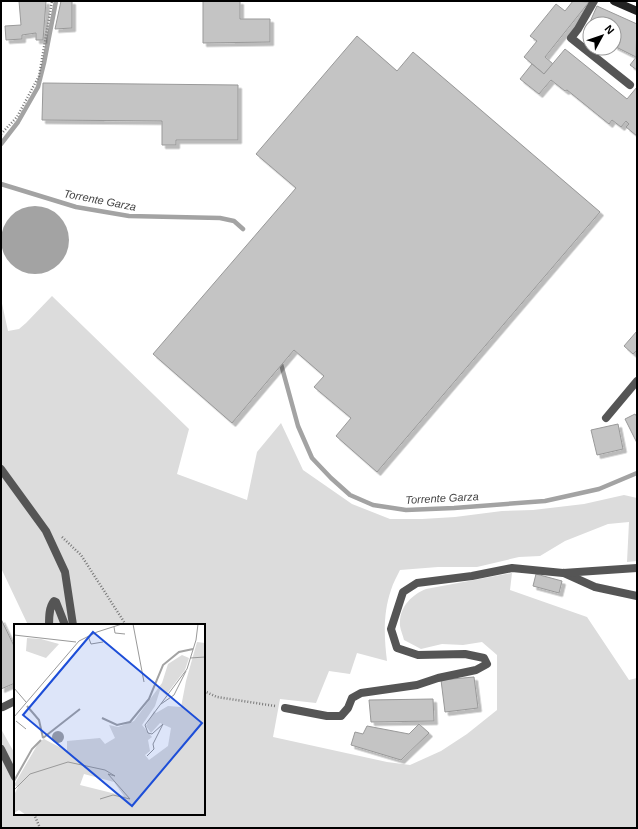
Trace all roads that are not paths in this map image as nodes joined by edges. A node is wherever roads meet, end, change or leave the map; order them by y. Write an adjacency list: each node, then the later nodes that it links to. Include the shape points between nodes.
1 (594, 1): 4 (street, via 571,38)
2 (614, 1): 3 (main road)
3 (637, 11)
4 (630, 84)
5 (637, 381): 6 (street)
6 (606, 418)
7 (1, 469): 13 (street, via 46,531 65,572)
8 (637, 568): 9 (street)
9 (563, 573): 10 (street, via 595,587); 16 (street, via 512,568 417,583 403,592 391,629 398,648 418,655 465,654 484,658 486,664 476,670 417,685 361,693 352,698 341,716 327,716)
10 (637, 596)
11 (50, 624): 12 (street, via 49,614 54,601)
12 (65, 624)
13 (73, 624)
14 (14, 702): 15 (street)
15 (3, 707)
16 (286, 708)
17 (1, 749): 18 (street)
18 (14, 774)

